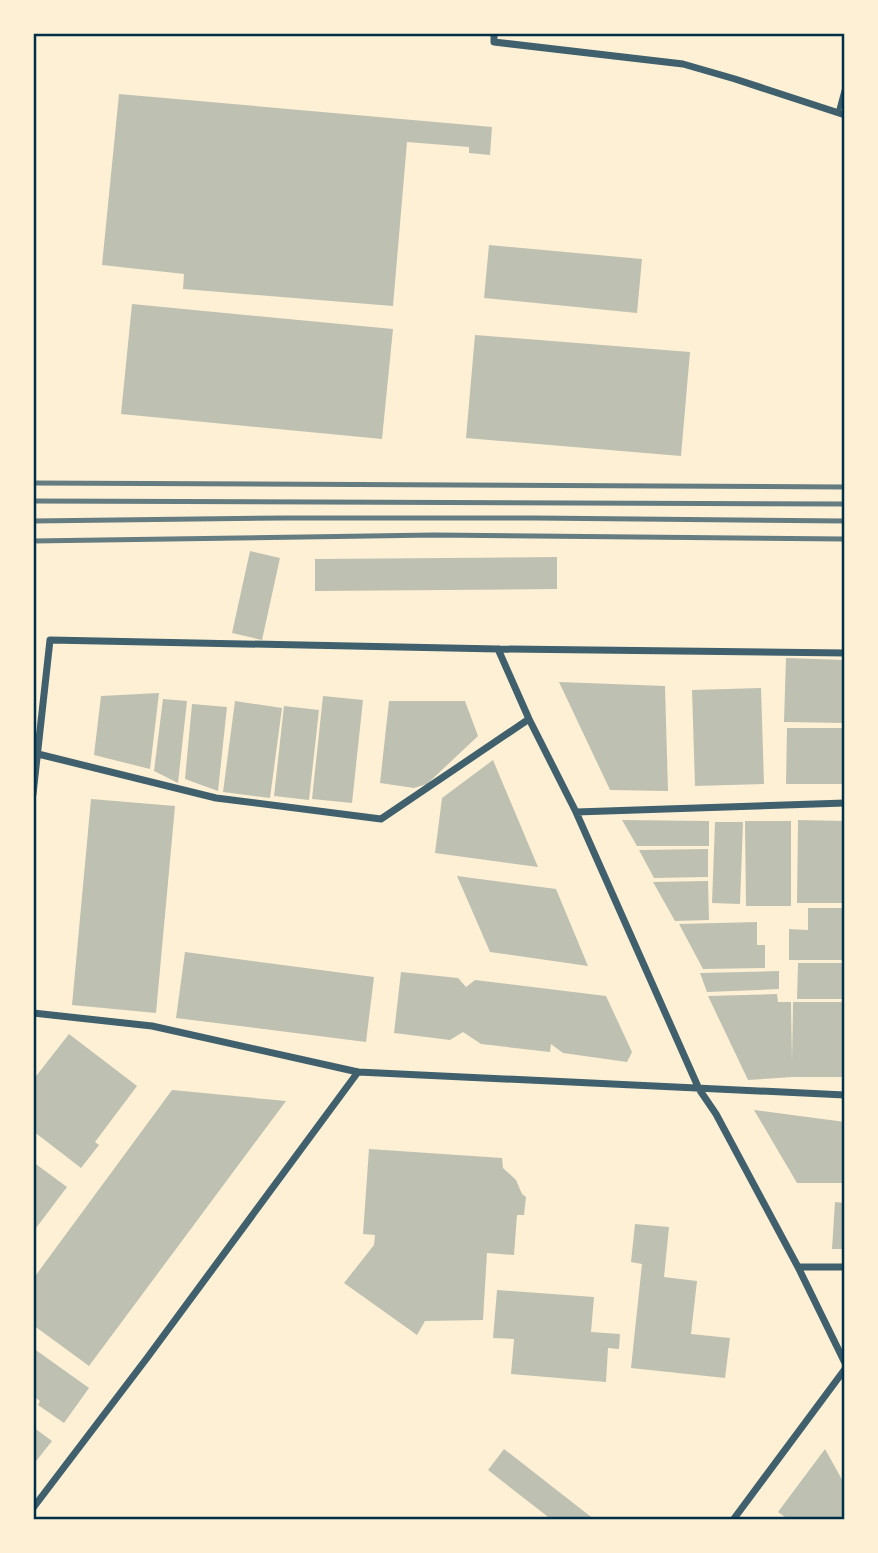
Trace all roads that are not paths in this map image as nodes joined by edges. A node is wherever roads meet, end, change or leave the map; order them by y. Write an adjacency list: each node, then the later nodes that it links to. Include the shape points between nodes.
1 (494, 33): 3 (street, via 494,42 683,64)
2 (845, 87): 3 (lane)
3 (841, 114)
4 (498, 649): 5 (street); 6 (street); 7 (street, via 50,640)
5 (845, 653)
6 (529, 719): 7 (street, via 382,819 216,799); 10 (street)
7 (35, 753): 8 (street)
8 (33, 793)
9 (845, 803): 10 (street)
10 (576, 812): 13 (street)
11 (33, 1013): 12 (street, via 152,1026)
12 (358, 1072): 13 (street); 19 (street)
13 (698, 1089): 14 (street); 16 (street)
14 (845, 1096)
15 (845, 1266): 16 (street)
16 (798, 1267): 17 (street)
17 (845, 1363)
18 (845, 1369): 20 (street)
19 (33, 1508)
20 (733, 1520)

